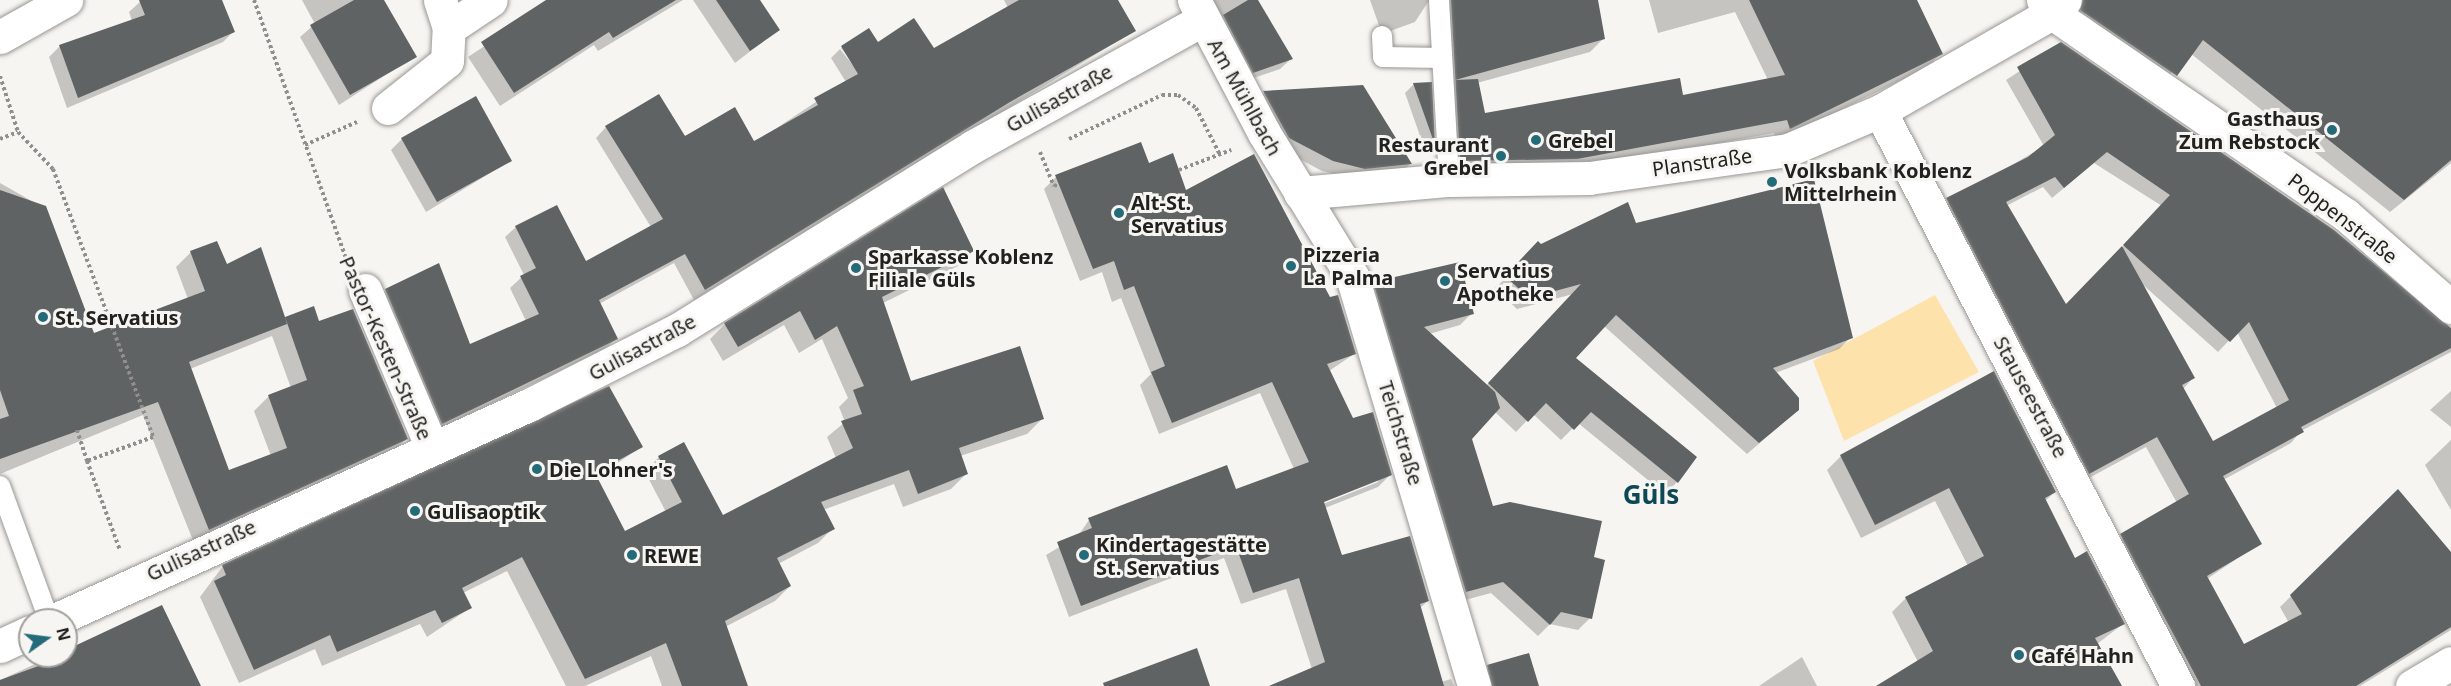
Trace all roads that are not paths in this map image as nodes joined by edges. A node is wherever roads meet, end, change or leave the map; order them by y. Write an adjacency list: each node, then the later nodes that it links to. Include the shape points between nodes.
1 (66, 0): 8 (street)
2 (491, 0): 6 (street)
3 (1439, 0): 9 (lane)
4 (2054, 4): 11 (street, Planstraße); 15 (street, Poppenstraße, via 2346,215)
5 (1198, 10): 13 (street, Am Mühlbach); 16 (street, Gulisastraße, via 677,330)
6 (445, 14): 10 (street, via 447,61)
7 (1382, 36): 9 (lane, via 1383,57)
8 (0, 37)
9 (1442, 57): 12 (lane)
10 (388, 108)
11 (1880, 111): 12 (street, Planstraße, via 1788,150 1590,178); 24 (street, Stauseestraße)
12 (1449, 180): 13 (street, Planstraße)
13 (1300, 193): 23 (street, Teichstraße, via 1352,276)
14 (365, 290): 16 (street, Pastor-Kesten-Straße)
15 (2451, 307)
16 (432, 448): 19 (street, Gulisastraße)
17 (0, 486): 18 (lane)
18 (45, 608)
19 (78, 609)
20 (18, 638): 21 (street)
21 (0, 646)
22 (2451, 663): 25 (street)
23 (1474, 686)
24 (2178, 686)
25 (2412, 686)

